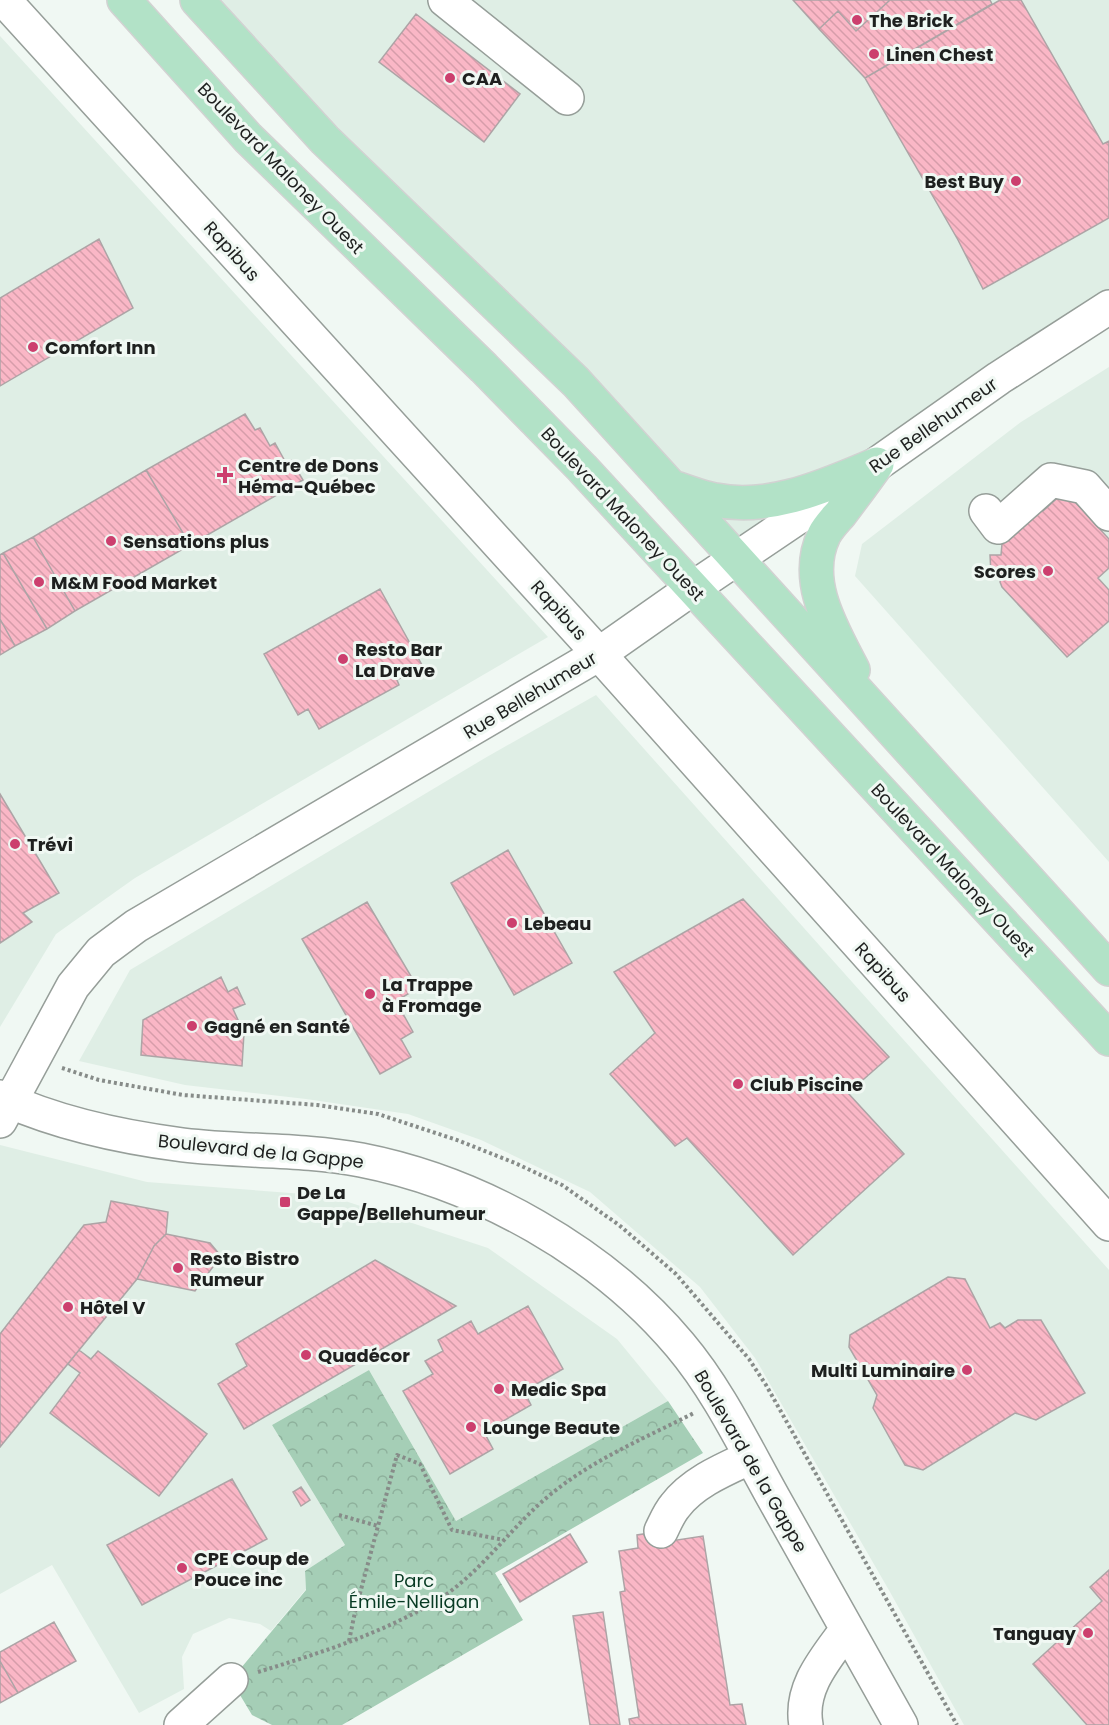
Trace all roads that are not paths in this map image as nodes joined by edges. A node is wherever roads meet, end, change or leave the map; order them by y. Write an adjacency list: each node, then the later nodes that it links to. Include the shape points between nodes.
1 (4, 0): 13 (street, Rapibus)
2 (124, 0): 12 (main road, Boulevard Maloney Ouest, via 248,138 484,368)
3 (197, 0): 8 (main road, via 325,140 576,382)
4 (445, 0): 5 (street)
5 (567, 98)
6 (1109, 306): 7 (street, Rue Bellehumeur, via 1007,372)
7 (877, 465): 8 (main road, via 817,489 760,503 716,500); 11 (street, Rue Bellehumeur); 14 (main road, via 825,534 815,575 833,630)
8 (671, 487): 11 (main road)
9 (986, 511): 10 (street, via 998,527 1051,480 1085,487)
10 (1109, 514)
11 (737, 560): 12 (street, Rue Bellehumeur); 14 (main road)
12 (693, 588): 13 (street, Rue Bellehumeur); 16 (main road, Boulevard Maloney Ouest)
13 (599, 654): 17 (street, Rue Bellehumeur, via 136,926 101,952 73,986); 18 (street, Rapibus)
14 (875, 711): 15 (main road)
15 (1109, 969)
16 (1109, 1039)
17 (4, 1107): 19 (street, Boulevard de la Gappe, via 143,1139 360,1160 437,1181 476,1197 550,1236 603,1271 645,1308 679,1344 719,1400)
18 (1109, 1224)
19 (751, 1456): 20 (street, via 691,1491 675,1506); 21 (street, Boulevard de la Gappe)
20 (661, 1531)
21 (847, 1629): 24 (street, via 812,1678 804,1714); 25 (street, Boulevard de la Gappe)
22 (231, 1680): 23 (street)
23 (181, 1725)
24 (806, 1725)
25 (901, 1725)

